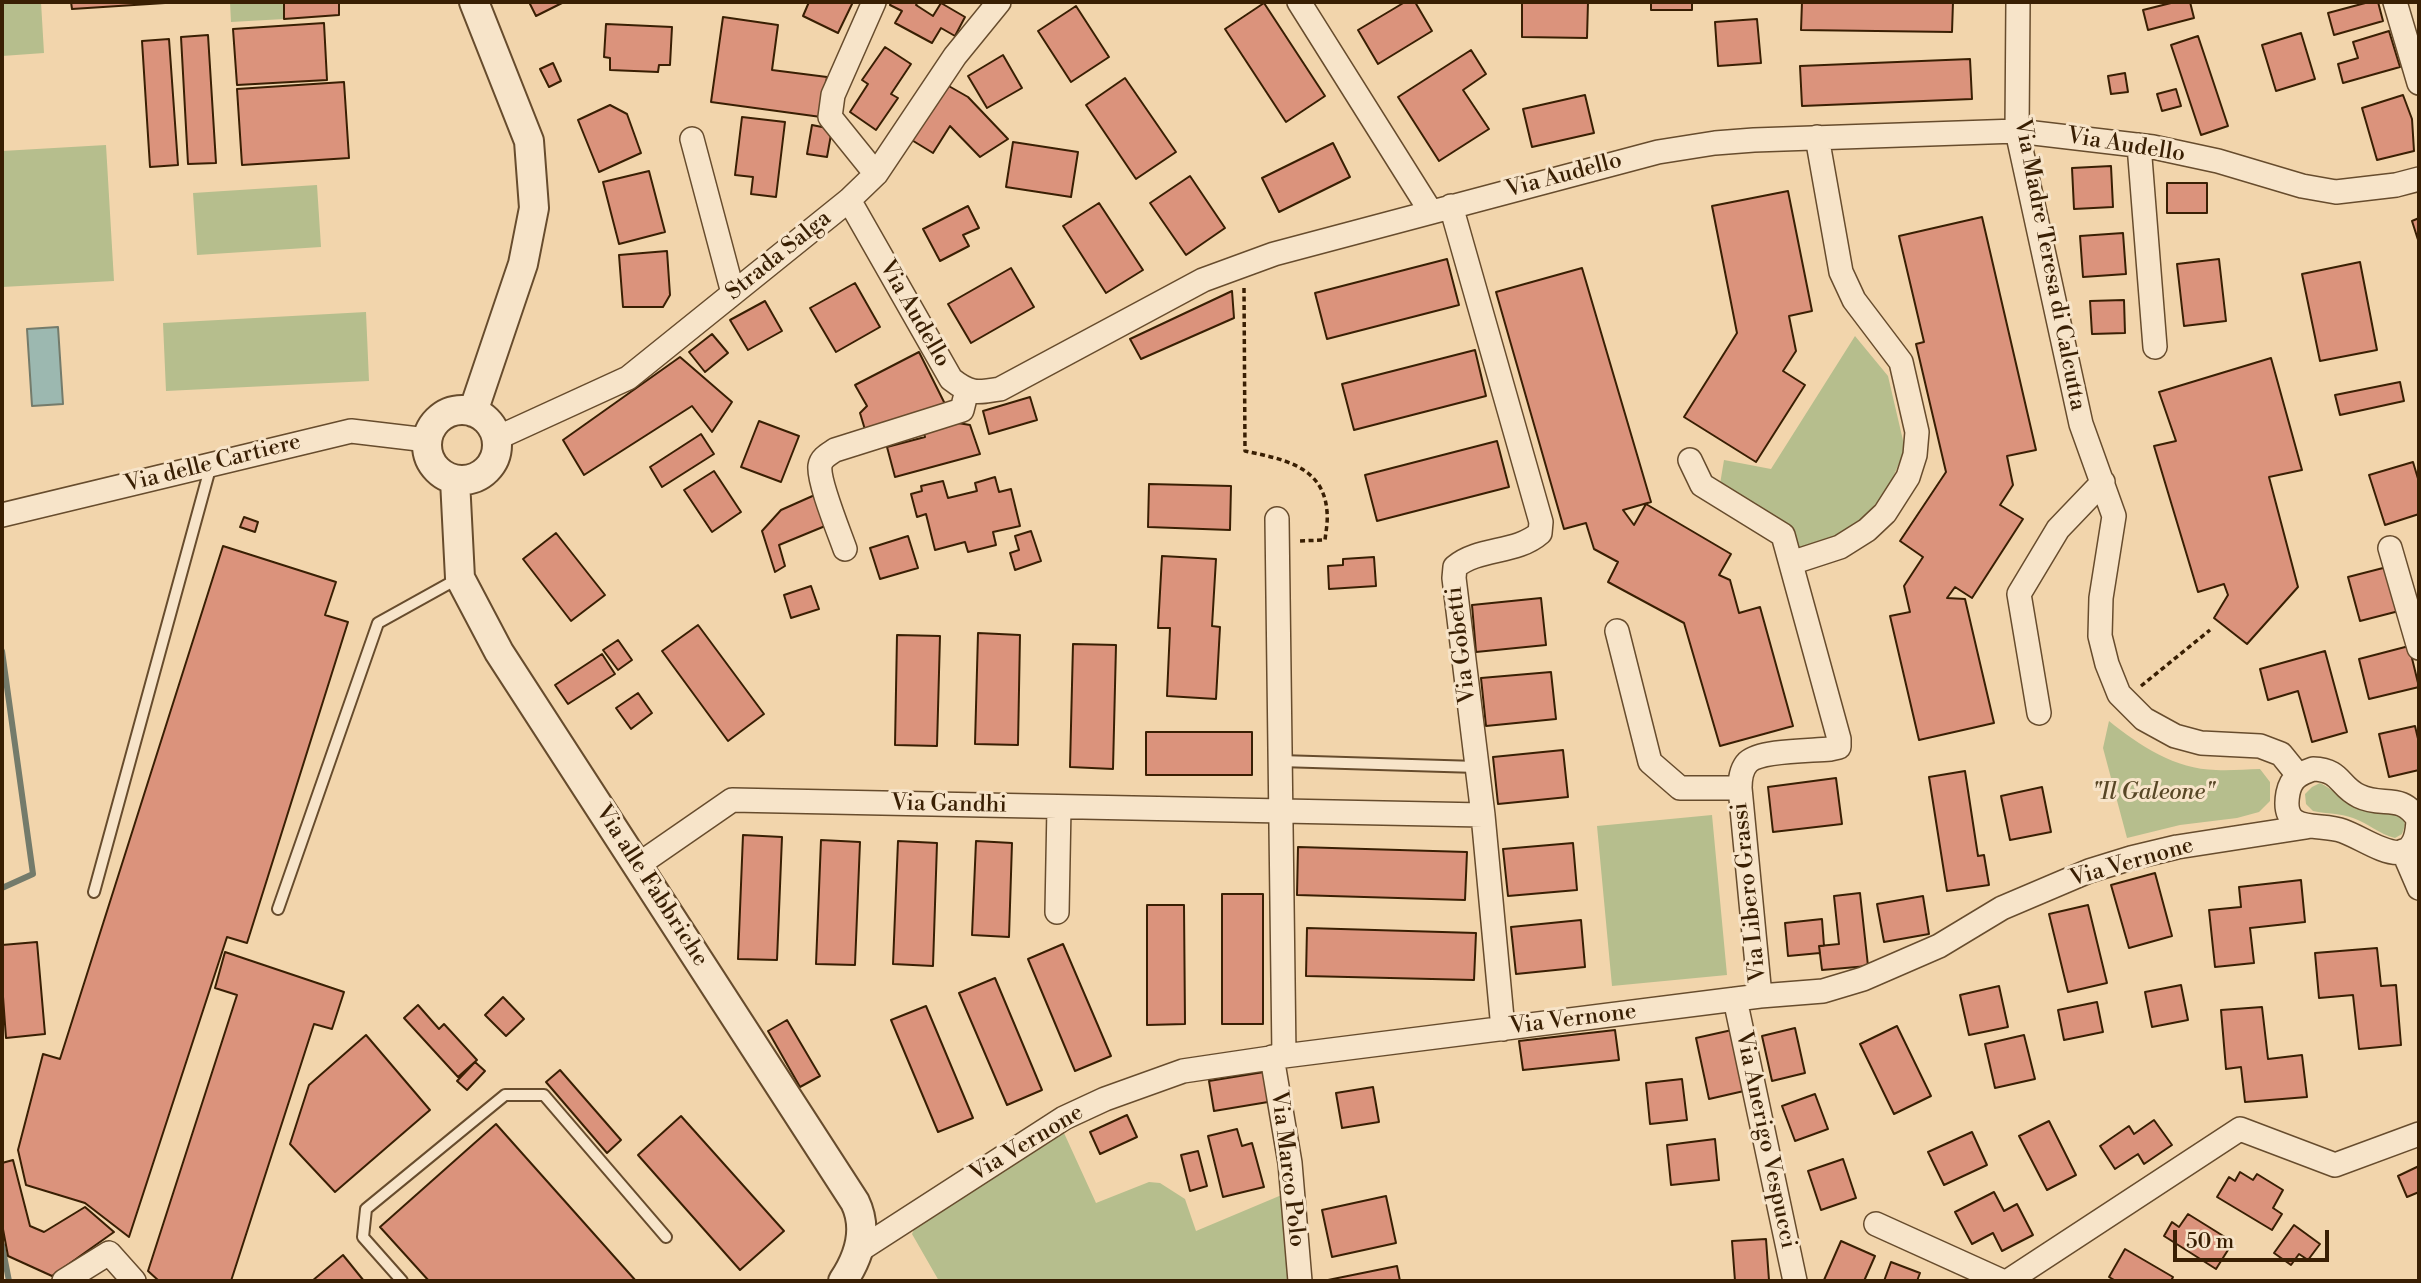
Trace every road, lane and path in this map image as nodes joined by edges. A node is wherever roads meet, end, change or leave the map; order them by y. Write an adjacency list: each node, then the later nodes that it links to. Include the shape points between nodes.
1 (474, 2): 20 (street, via 529,141 534,208 523,264)
2 (874, 2): 12 (street, via 833,94 830,117)
3 (999, 2): 12 (street, Strada Salga, via 955,57)
4 (1299, 2): 15 (street)
5 (2018, 2): 8 (street, Via Madre Teresa di Calcutta)
6 (2395, 2): 7 (street)
7 (2419, 83)
8 (2017, 131): 9 (street, Via Audello); 11 (street, Via Audello); 26 (street, Via Madre Teresa di Calcutta, via 2081,424)
9 (1816, 137): 15 (street, Via Audello, via 1715,143 1658,152); 31 (street, via 1841,272 1854,300 1901,362 1917,432 1908,477 1885,513 1840,547)
10 (692, 139): 17 (street)
11 (2139, 145): 13 (street, Via Audello, via 2336,192); 18 (street)
12 (876, 174): 14 (street, Strada Salga)
13 (2419, 179)
14 (849, 200): 17 (street, Strada Salga); 19 (street, Via Audello, via 951,379)
15 (1441, 209): 16 (street, Via Audello); 39 (street, Via Gobetti, via 1541,522 1540,533 1531,541 1465,559 1455,567)
16 (1244, 265): 19 (street, Via Audello, via 1203,280 1000,389); 28 (path, via 1245,451 1300,466 1318,483 1327,510 1325,540)
17 (733, 293): 21 (street, Strada Salga, via 628,378)
18 (2155, 347)
19 (967, 390): 30 (street, via 962,410 825,457 820,465 822,479)
20 (473, 412): 21 (street, via 488,422); 22 (street, via 443,415)
21 (497, 438): 25 (street, via 495,459 483,474 469,481)
22 (427, 440): 24 (street, Via delle Cartiere, via 351,431); 25 (street, via 436,470)
23 (1690, 460): 31 (street, Via Libero Grassi, via 1702,485 1783,535)
24 (211, 465): 27 (street, Via delle Cartiere); 50 (lane)
25 (455, 480): 32 (street, Via alle Fabbriche)
26 (2103, 482): 36 (street, Via Madre Teresa di Calcutta, via 2114,516 2100,636); 37 (street, via 2058,529 2019,594)
27 (2, 515)
28 (1277, 530): 38 (street)
29 (2390, 548): 35 (street)
30 (845, 549)
31 (1791, 563): 41 (street, Via Libero Grassi, via 1839,747 1761,756 1748,762)
32 (460, 578): 48 (street, Via alle Fabbriche, via 499,652); 51 (lane, via 378,623)
33 (2210, 630): 36 (path)
34 (1617, 631): 41 (street, Via Libero Grassi, via 1650,762 1680,788)
35 (2419, 648)
36 (2124, 699): 40 (street, Via Madre Teresa di Calcutta, via 2144,719 2175,736 2221,745 2260,746 2281,754)
37 (2039, 713)
38 (1280, 761): 39 (lane); 44 (street)
39 (1477, 767): 45 (street, Via Gobetti)
40 (2298, 775): 42 (street, via 2325,769 2359,796 2373,801); 46 (street, via 2291,783 2287,805 2294,822)
41 (1740, 788): 53 (street, Via Libero Grassi)
42 (2413, 801): 47 (street, via 2416,837)
43 (1059, 807): 44 (street, Via Gandhi); 48 (street, Via Gandhi, via 733,800); 52 (street)
44 (1281, 812): 45 (street, Via Gandhi); 56 (street)
45 (1483, 815): 55 (street, Via Gobetti)
46 (2306, 827): 47 (street, Via Vernone, via 2341,830 2382,850); 53 (street, Via Vernone, via 2131,858 2002,908 1939,946 1863,979 1823,990)
47 (2403, 851): 49 (street)
48 (638, 865): 60 (street, Via alle Fabbriche, via 855,1202 861,1214)
49 (2419, 888)
50 (94, 892)
51 (278, 909)
52 (1057, 912)
53 (1760, 996): 54 (street, Via Vernone)
54 (1735, 999): 55 (street, Via Vernone); 66 (street, Via Anerigo Vespucci)
55 (1503, 1029): 56 (street, Via Vernone)
56 (1278, 1056): 60 (street, Via Vernone, via 1183,1071 1095,1103); 65 (street, Via Marco Polo)
57 (2419, 1134): 68 (street, via 2335,1165 2240,1129)
58 (1875, 1224): 67 (street)
59 (666, 1237): 63 (lane, via 544,1095 505,1095 366,1209 363,1237)
60 (859, 1251): 64 (street, Via alle Fabbriche)
61 (64, 1281): 62 (street, via 109,1253)
62 (134, 1281)
63 (402, 1281)
64 (843, 1281)
65 (1300, 1281)
66 (1795, 1281)
67 (2002, 1281)
68 (2008, 1281)

